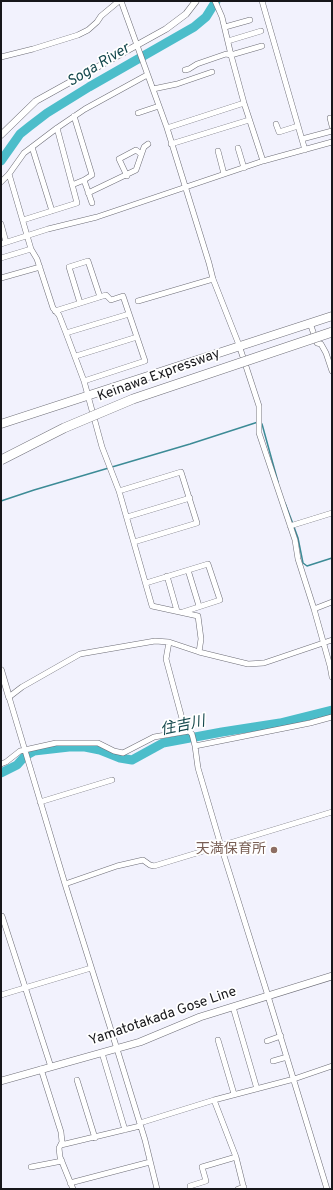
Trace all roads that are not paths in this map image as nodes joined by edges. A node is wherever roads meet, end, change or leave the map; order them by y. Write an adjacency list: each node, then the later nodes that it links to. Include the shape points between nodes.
1 (120, 1): 10 (street); 12 (street, via 101,16 98,22 78,36)
2 (196, 1): 10 (street, via 186,14)
3 (215, 1): 6 (street)
4 (262, 1): 24 (street)
5 (250, 20): 6 (street)
6 (225, 27): 8 (street)
7 (260, 31): 8 (street)
8 (228, 41): 11 (street)
9 (262, 46): 11 (street)
10 (138, 47): 15 (street); 29 (street, via 36,102)
11 (231, 55): 13 (street, via 226,54); 17 (street)
12 (1, 57)
13 (185, 70)
14 (212, 72): 16 (street)
15 (147, 74): 16 (street); 20 (street)
16 (153, 89): 18 (street)
17 (244, 103): 22 (street); 27 (street)
18 (159, 106): 19 (street); 27 (street)
19 (138, 113)
20 (74, 116): 26 (street); 44 (street, via 92,175)
21 (332, 118): 25 (street)
22 (249, 120): 33 (street); 39 (street)
23 (276, 124): 24 (street, via 279,132)
24 (298, 126): 30 (street)
25 (332, 126)
26 (57, 128): 34 (street); 46 (street)
27 (167, 128): 33 (street)
28 (332, 131): 30 (street)
29 (1, 135)
30 (302, 140): 36 (street)
31 (332, 142): 36 (street)
32 (148, 144): 38 (street)
33 (171, 144): 47 (street)
34 (32, 147): 41 (street, via 24,153); 50 (street)
35 (238, 148): 40 (street)
36 (305, 150): 39 (street)
37 (218, 151): 42 (street)
38 (141, 154): 43 (street, via 136,170); 43 (street, via 136,150 119,158)
39 (263, 161): 40 (street)
40 (244, 168): 42 (street)
41 (9, 174): 45 (street); 51 (street)
42 (224, 174): 47 (street)
43 (127, 176): 48 (street)
44 (84, 180): 46 (street); 48 (street)
45 (1, 182)
46 (72, 185): 50 (street, via 77,203)
47 (185, 188): 53 (street, via 97,217); 59 (street)
48 (88, 193): 49 (street)
49 (92, 203)
50 (52, 211): 51 (street)
51 (23, 220): 53 (street)
52 (1, 224): 54 (street)
53 (28, 236): 54 (street); 55 (street)
54 (4, 243)
55 (31, 249): 56 (street); 57 (street)
56 (1, 258)
57 (40, 267): 58 (street); 63 (street)
58 (1, 278)
59 (212, 279): 61 (street); 70 (street)
60 (100, 297): 62 (street); 62 (street, via 88,261 68,267); 64 (street, via 106,295 111,300 123,296)
61 (138, 301)
62 (80, 303): 63 (street)
63 (55, 311): 68 (street)
64 (129, 314): 68 (street); 69 (street)
65 (332, 316): 66 (main road)
66 (310, 323): 70 (main road); 72 (street, via 317,343 321,344 326,353)
67 (332, 332): 76 (highway, Keinawa Expressway, bridge, via 133,399 64,428)
68 (66, 333): 71 (street)
69 (137, 337): 71 (street); 73 (street, via 145,361)
70 (239, 345): 74 (main road); 81 (street, via 259,406 259,433)
71 (76, 356): 73 (street)
72 (332, 371)
73 (84, 380): 74 (street)
74 (89, 396): 75 (main road); 77 (street, via 102,447)
75 (1, 424)
76 (1, 460)
77 (119, 491): 78 (street, via 180,472); 80 (street)
78 (190, 498): 80 (street); 82 (street, via 197,523)
79 (332, 513): 81 (street)
80 (127, 517): 82 (street)
81 (292, 526): 88 (street, via 298,559)
82 (134, 542): 85 (street)
83 (188, 570): 84 (street); 87 (street); 87 (street, via 208,564 220,600)
84 (167, 576): 85 (street); 89 (street)
85 (146, 583): 89 (street, via 152,606)
86 (332, 602): 88 (street)
87 (199, 606): 89 (street)
88 (314, 609): 92 (street)
89 (179, 612): 93 (street, via 198,616 201,639)
90 (332, 640): 92 (street)
91 (169, 642): 93 (street); 97 (street, via 155,640 80,654); 99 (street, via 166,659 184,726)
92 (323, 642): 93 (street, via 264,663 248,664); 95 (street)
93 (199, 652)
94 (1, 670): 96 (street)
95 (332, 677)
96 (2, 681): 97 (street)
97 (9, 697): 101 (street)
98 (332, 716): 100 (street, via 310,723)
99 (189, 731): 100 (street); 101 (street, via 154,737 123,753 98,743 56,743)
100 (195, 746): 106 (street, via 198,768)
101 (25, 749): 102 (street); 104 (street)
102 (1, 764)
103 (112, 780): 104 (street)
104 (40, 802): 107 (street)
105 (332, 812): 106 (street)
106 (221, 846): 107 (street, via 154,866 143,860 137,861); 113 (street)
107 (65, 884): 109 (street)
108 (1, 916): 111 (street)
109 (91, 968): 111 (street); 118 (street)
110 (332, 976): 113 (main road, Yamatotakada Gose Line)
111 (25, 988): 112 (street); 123 (street)
112 (1, 995)
113 (268, 996): 114 (main road, Yamatotakada Gose Line); 115 (street)
114 (233, 1007): 118 (main road, Yamatotakada Gose Line); 128 (street)
115 (281, 1036): 117 (street); 120 (street)
116 (218, 1040): 129 (street)
117 (267, 1041)
118 (117, 1049): 119 (main road, Yamatotakada Gose Line); 131 (street)
119 (102, 1053): 123 (main road, Yamatotakada Gose Line); 132 (street)
120 (287, 1057): 121 (street); 125 (street)
121 (273, 1061)
122 (332, 1066): 125 (street)
123 (51, 1067): 124 (main road, Yamatotakada Gose Line)
124 (41, 1069): 127 (main road, Yamatotakada Gose Line); 134 (street, via 61,1132)
125 (294, 1079): 128 (street); 145 (street)
126 (77, 1080): 133 (street)
127 (1, 1081)
128 (257, 1089): 129 (street)
129 (234, 1094): 130 (street)
130 (214, 1100): 131 (street); 135 (street)
131 (140, 1124): 132 (street); 137 (street)
132 (125, 1130): 133 (street)
133 (95, 1138): 134 (street)
134 (60, 1145): 136 (street)
135 (236, 1157): 140 (street); 143 (street, via 202,1167 206,1181 190,1186)
136 (62, 1160): 138 (street); 139 (street)
137 (150, 1162): 139 (street); 142 (street)
138 (31, 1167)
139 (70, 1183): 141 (street)
140 (244, 1188): 144 (street)
141 (73, 1189)
142 (157, 1189)
143 (190, 1189)
144 (238, 1189)
145 (327, 1189)

